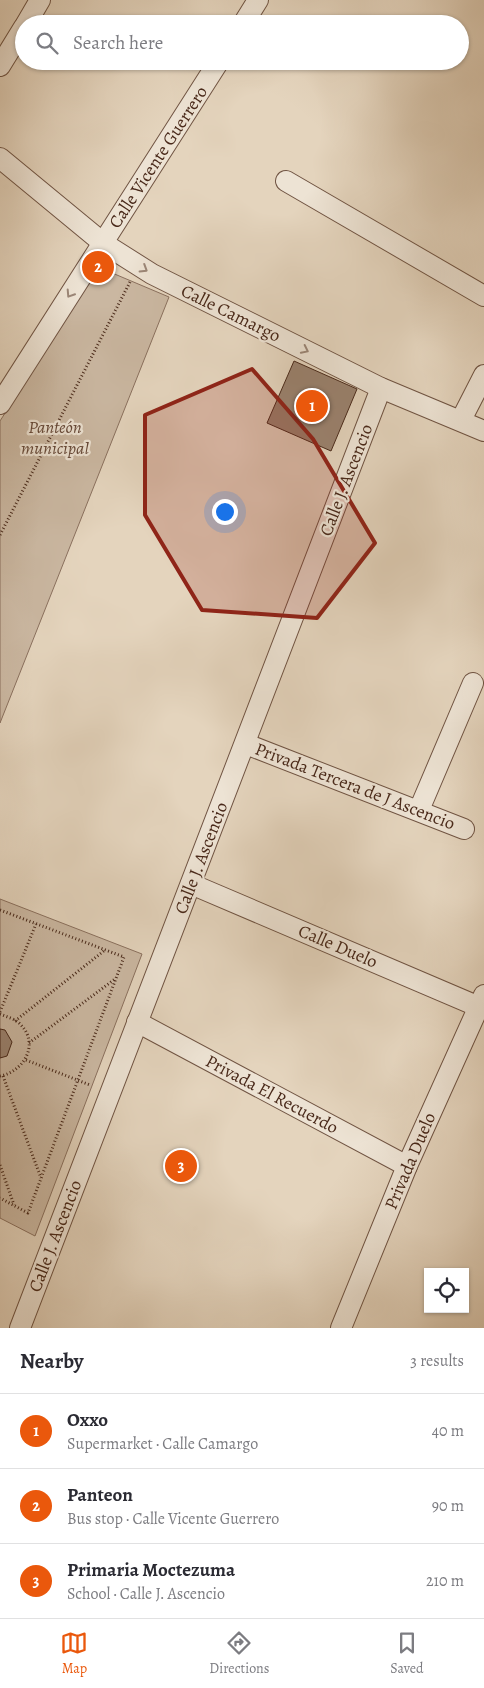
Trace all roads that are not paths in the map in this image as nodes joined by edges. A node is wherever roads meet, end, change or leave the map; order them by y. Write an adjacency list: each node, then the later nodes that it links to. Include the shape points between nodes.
1 (40, 0): 3 (street)
2 (258, 0): 4 (street)
3 (31, 15)
4 (249, 15)
5 (15, 41): 6 (street)
6 (0, 66)
7 (213, 70): 10 (street, Calle Vicente Guerrero)
8 (0, 158): 10 (street, Calle Camargo)
9 (286, 181): 11 (street)
10 (103, 243): 13 (street, Calle Camargo, one-way to 13, via 152,274); 14 (street, Calle Vicente Guerrero, one-way to 14)
11 (484, 296)
12 (484, 375): 15 (street)
13 (381, 388): 15 (street, Calle Camargo); 18 (street, Calle J. Ascencio)
14 (0, 404)
15 (461, 420): 16 (street, Calle Camargo)
16 (484, 431)
17 (473, 683): 19 (street)
18 (246, 744): 19 (street, Privada Tercera de J Ascencio); 21 (street, Calle J. Ascencio)
19 (419, 810): 20 (street, Privada Tercera de J Ascencio)
20 (464, 829)
21 (191, 884): 22 (street, Calle Duelo); 23 (street, Calle J. Ascencio)
22 (482, 1004): 24 (street, Privada Duelo)
23 (137, 1022): 24 (street, Privada El Recuerdo); 25 (street, Calle J. Ascencio)
24 (407, 1166): 26 (street, Privada Duelo)
25 (20, 1328)
26 (341, 1328)

